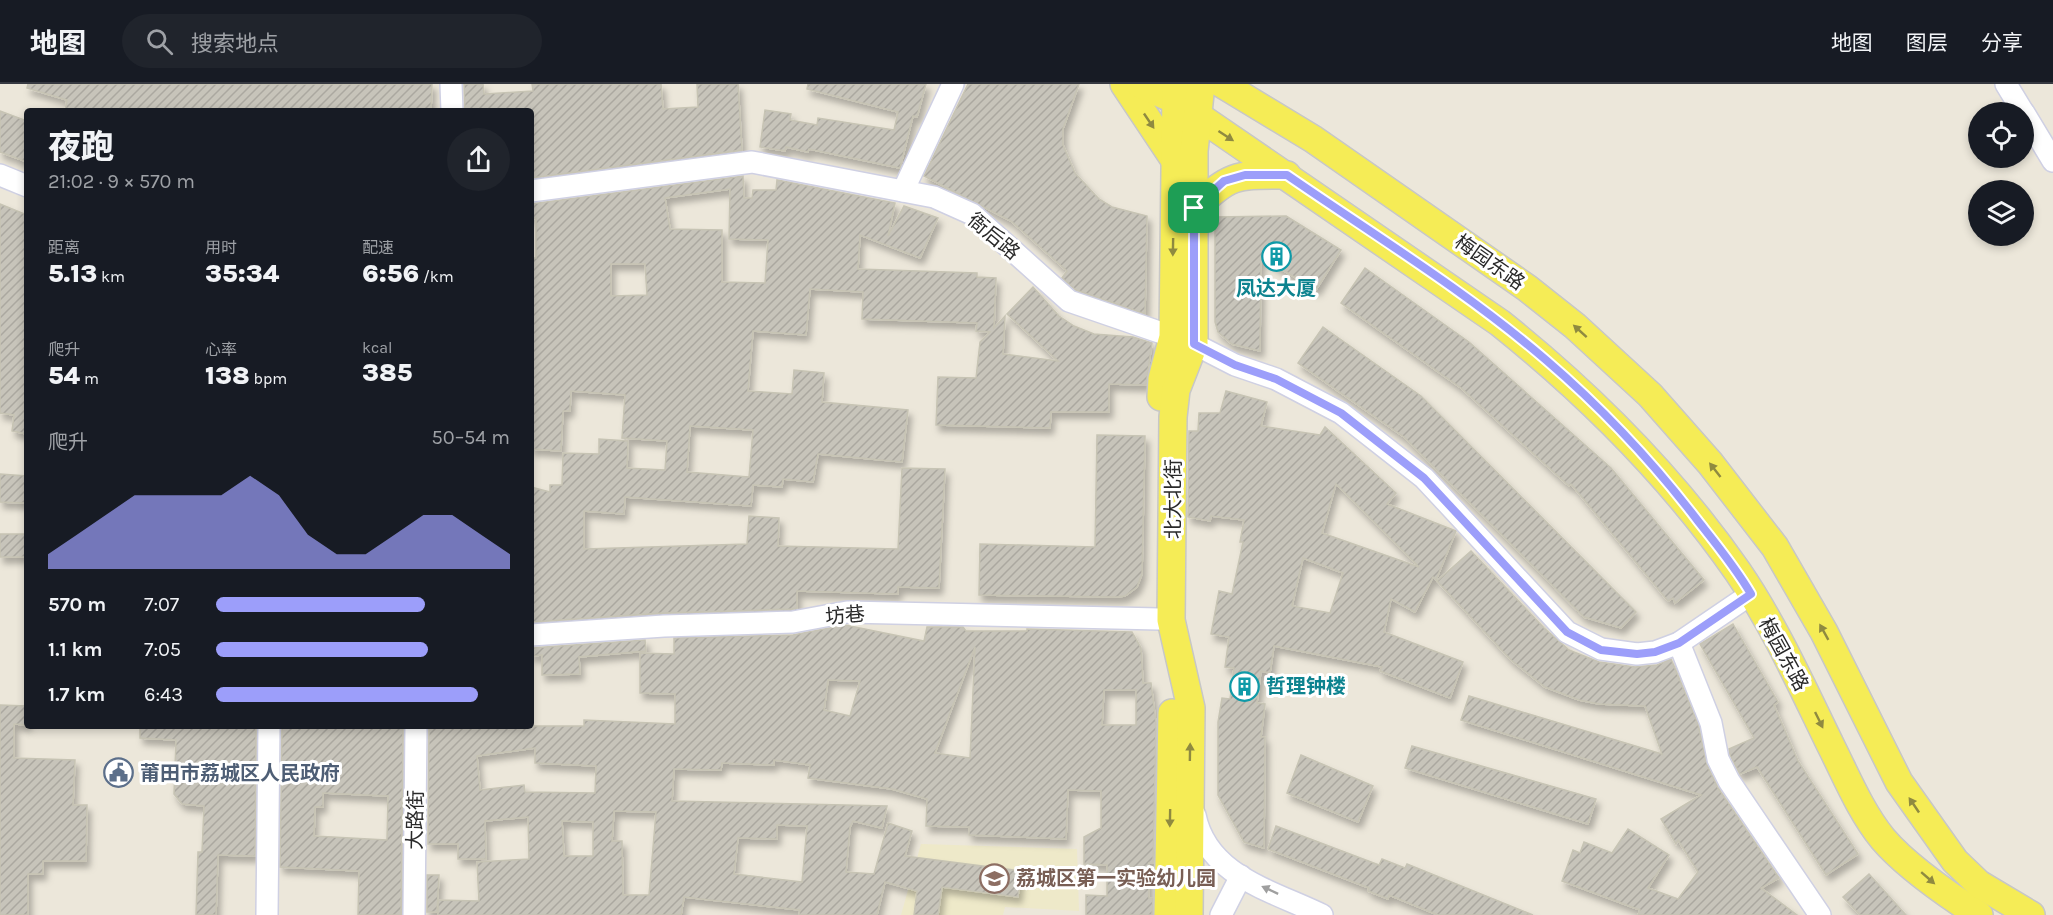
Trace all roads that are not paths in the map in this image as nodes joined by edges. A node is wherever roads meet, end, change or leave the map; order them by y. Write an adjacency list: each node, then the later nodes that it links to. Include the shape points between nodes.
1 (451, 84): 11 (street)
2 (952, 84): 20 (street)
3 (1124, 84): 14 (main road, one-way to 14)
4 (1140, 84): 9 (main road, 梅园东路)
5 (1201, 84): 9 (main road, 北大北街)
6 (1222, 84): 12 (main road, 梅园东路)
7 (1254, 84): 12 (main road)
8 (2006, 84): 10 (street)
9 (1182, 100): 14 (main road, 北大北街); 16 (main road, 梅园东路, one-way to 16); 21 (main road, 北大北街)
10 (2017, 102)
11 (452, 108)
12 (1263, 110): 39 (main road, 梅园东路, one-way to 12, via 1979,884 1948,852 1899,782 1829,641 1775,547 1650,395 1527,288 1312,139)
13 (2034, 131): 15 (street)
14 (1174, 159): 22 (main road, 北大北街, one-way to 22)
15 (2053, 161)
16 (1287, 175): 21 (main road, via 1245,175 1224,181); 23 (main road, 梅园东路, via 1500,323 1546,360 1618,426 1676,492)
17 (0, 176): 18 (street)
18 (24, 185)
19 (534, 191): 20 (street, 衙后路, via 752,162)
20 (903, 191): 22 (street, 衙后路, via 934,197 972,214 1069,302)
21 (1194, 208): 22 (main road, 北大北街)
22 (1183, 340): 24 (main road, 北大北街, via 1162,379); 26 (street, 衙后路, via 1276,379 1341,413 1424,478 1567,632 1601,650 1637,654); 29 (main road, 北大北街, one-way to 22, via 1191,708 1171,620 1173,417)
23 (1751, 594): 26 (street, 衙后路); 38 (main road, 梅园东路, one-way to 38, via 1860,804 1884,839 1942,891)
24 (1159, 620): 25 (street, 坊巷, via 847,612 793,622); 33 (main road, 北大北街, one-way to 33, via 1173,694)
25 (534, 635)
26 (1679, 643): 37 (street, via 1712,723 1718,759 1729,781)
27 (269, 729): 31 (street)
28 (416, 729): 32 (street, 大路街)
29 (1190, 786): 30 (street, via 1202,839 1215,858); 34 (main road, 北大北街)
30 (1241, 876): 35 (street); 36 (street, one-way to 30)
31 (267, 915)
32 (414, 915)
33 (1168, 915)
34 (1189, 915)
35 (1221, 915)
36 (1323, 915)
37 (1821, 915)
38 (1979, 915)
39 (2031, 915)

